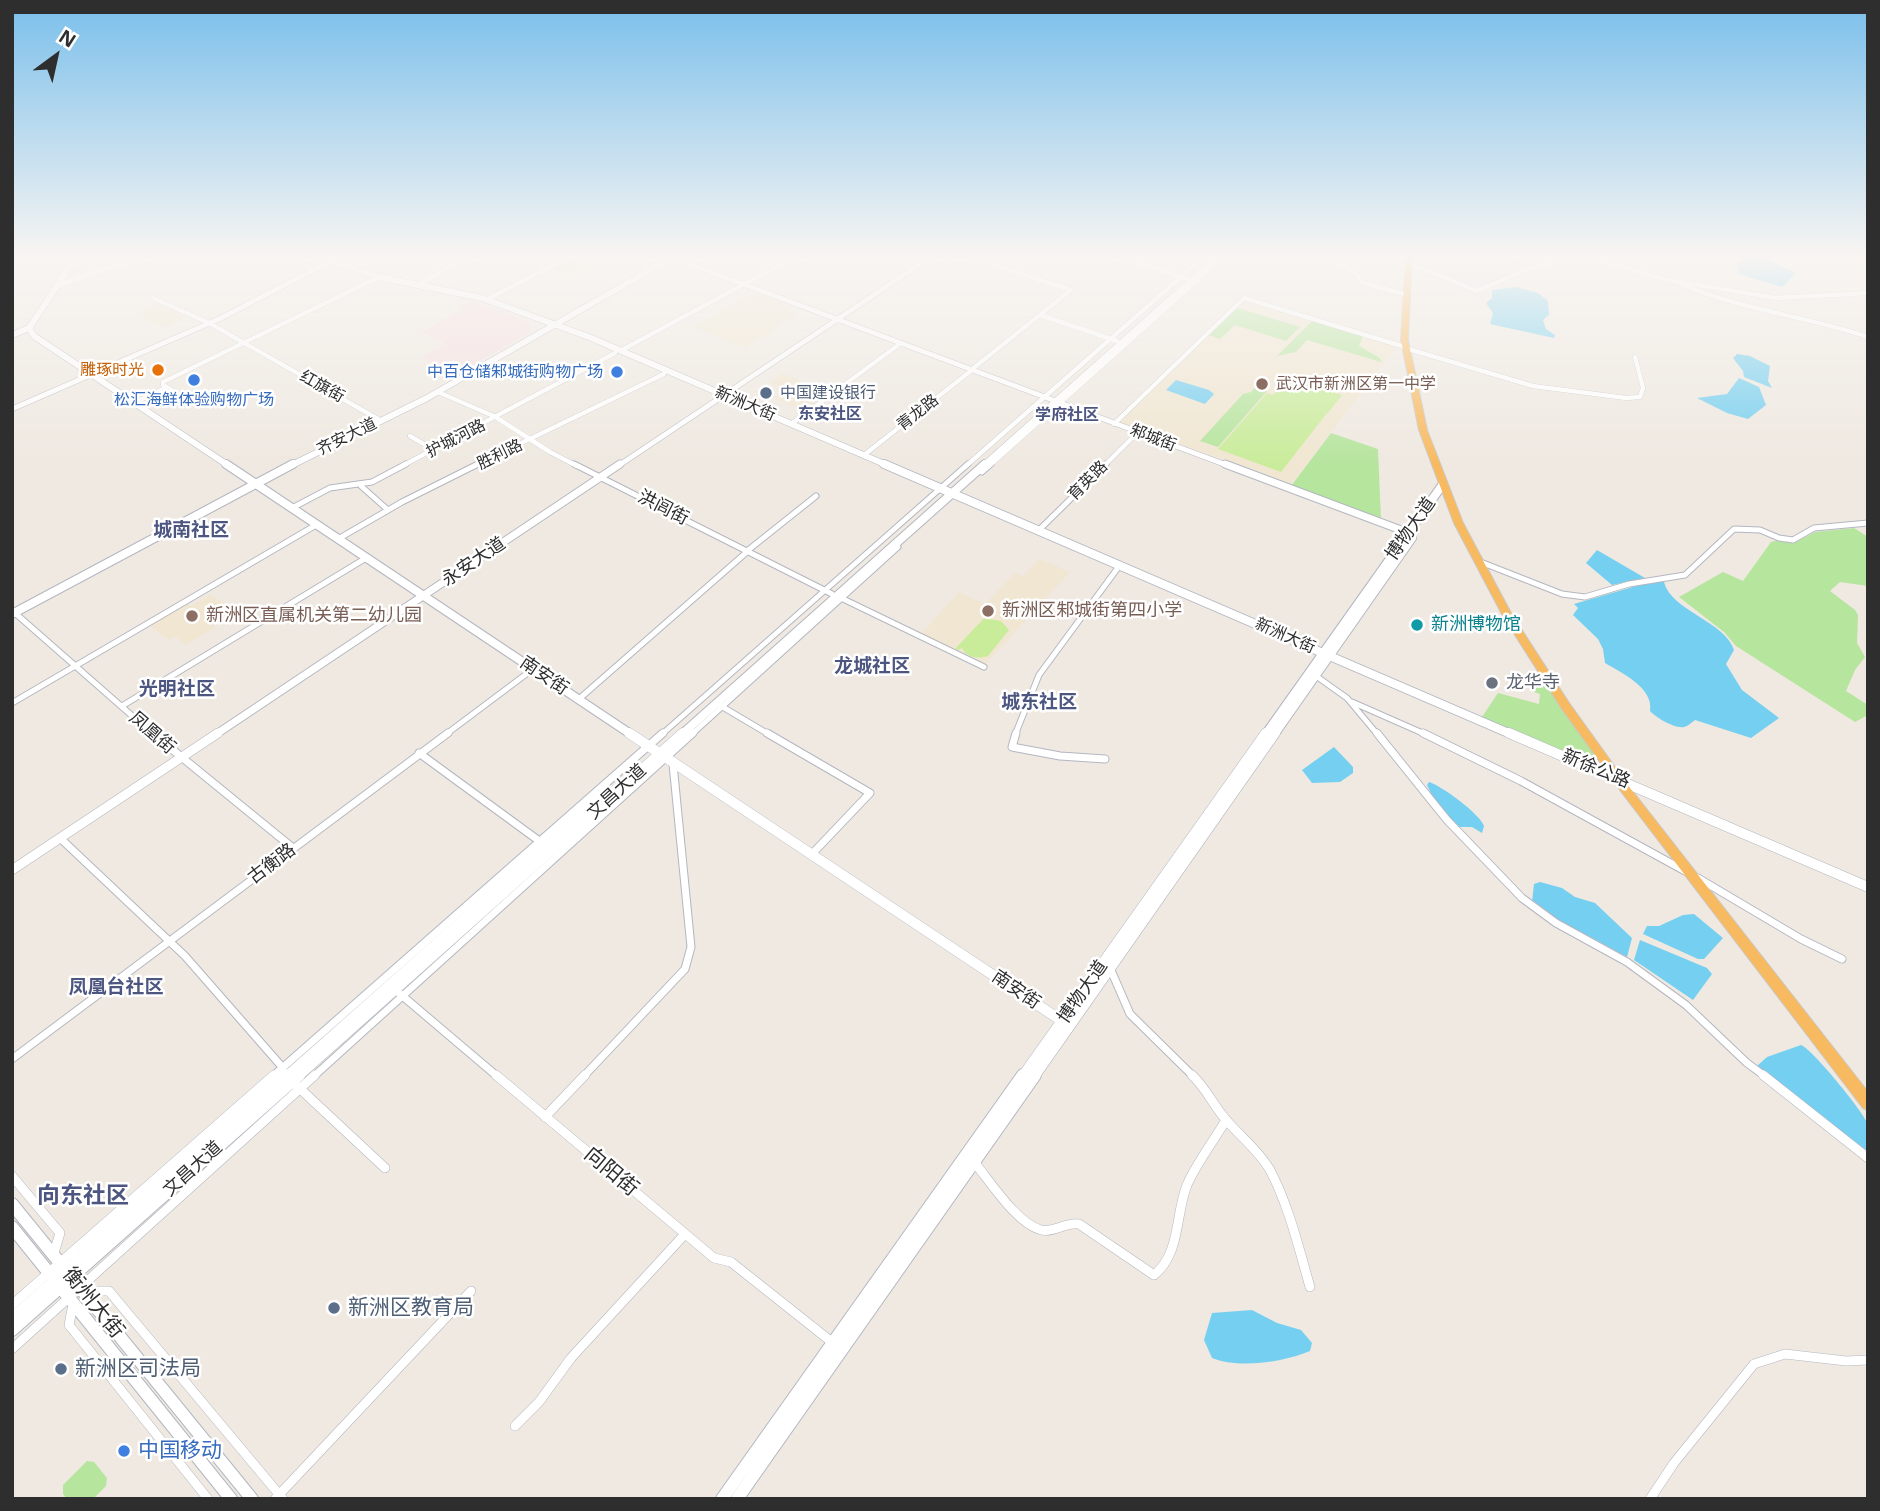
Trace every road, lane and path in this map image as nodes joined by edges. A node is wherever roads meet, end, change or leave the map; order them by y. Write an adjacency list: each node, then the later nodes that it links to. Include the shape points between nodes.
1 (30, 325): 20 (main road)
2 (206, 325): 30 (street)
3 (212, 325): 24 (street, 红旗街)
4 (282, 325): 24 (street)
5 (547, 325): 40 (main road, 齐安大道)
6 (548, 325): 33 (main road, 齐安大道)
7 (554, 325): 27 (main road, 新洲大街)
8 (669, 325): 27 (street, 护城河路)
9 (829, 325): 34 (street, 永安大道)
10 (852, 325): 25 (street, 邾城街)
11 (1028, 325): 29 (street, 青龙路)
12 (1068, 325): 23 (street)
13 (1131, 325): 23 (main road, 文昌大道)
14 (1140, 325): 36 (main road, 文昌大道)
15 (1143, 325): 36 (street)
16 (1217, 325): 42 (street)
17 (1329, 325): 26 (street)
18 (1405, 325): 26 (highway)
19 (1831, 325): 22 (street)
20 (26, 330): 21 (main road); 30 (main road, 南安街)
21 (12, 337)
22 (1868, 337)
23 (1114, 340): 36 (main road, 文昌大道)
24 (244, 343): 32 (street, via 166,380 162,383); 40 (street, 红旗街)
25 (901, 343): 29 (street, 邾城街); 41 (street)
26 (1405, 348): 28 (street, via 1533,386 1626,398 1640,397 1643,390); 51 (highway, via 1418,418)
27 (618, 352): 31 (main road, 新洲大街); 34 (main road, 新洲大街); 39 (street, 护城河路)
28 (1634, 357)
29 (972, 370): 36 (street, 邾城街); 47 (street, 青龙路)
30 (92, 374): 37 (main road, 南安街); 38 (street)
31 (664, 374): 34 (main road, 新洲大街); 45 (street, 胜利路)
32 (167, 387): 35 (street); 37 (street)
33 (438, 392): 39 (street, 洪闾街); 49 (main road, 齐安大道)
34 (722, 396): 41 (main road, 新洲大街); 48 (street, 永安大道); 52 (main road, 新洲大街)
35 (184, 397)
36 (1053, 400): 42 (street, 邾城街); 52 (main road, 文昌大道)
37 (134, 403): 49 (main road, 南安街)
38 (12, 409)
39 (497, 418): 45 (street, 洪闾街); 46 (street, 护城河路)
40 (378, 419): 49 (main road, 齐安大道)
41 (791, 424): 47 (main road, 新洲大街)
42 (1114, 424): 43 (street, 邾城街)
43 (1138, 432): 58 (street, 育英路); 59 (street, 邾城街)
44 (410, 436): 46 (street)
45 (530, 440): 48 (street, 洪闾街); 55 (street, 胜利路)
46 (434, 450): 50 (street, 护城河路)
47 (864, 455): 52 (main road, 新洲大街)
48 (601, 477): 61 (street, 洪闾街); 66 (street, 永安大道)
49 (253, 482): 54 (main road, 南安街); 67 (main road, 齐安大道)
50 (361, 486): 54 (street, 护城河路, via 330,488); 55 (street)
51 (1444, 488): 59 (main road, 博物大道); 63 (highway); 68 (main road, 博物大道)
52 (947, 493): 58 (main road, 新洲大街); 64 (main road, 新洲大街); 65 (main road, 文昌大道)
53 (816, 496): 61 (street)
54 (292, 508): 57 (main road, 南安街)
55 (388, 510): 60 (street, 胜利路)
56 (1868, 523): 63 (street, via 1814,528 1793,540 1760,530 1734,529 1685,575 1641,581 1585,597 1562,594)
57 (316, 525): 60 (main road, 南安街); 69 (street)
58 (1039, 530): 68 (main road, 新洲大街)
59 (1409, 533): 68 (main road, 博物大道)
60 (338, 539): 62 (main road, 南安街)
61 (747, 551): 65 (street, 洪闾街); 73 (street)
62 (366, 558): 66 (main road, 南安街); 77 (street)
63 (1478, 561): 82 (highway, via 1529,651)
64 (1117, 569): 68 (main road, 新洲大街, via 1309,652); 81 (street, via 1039,674 1012,747)
65 (834, 594): 70 (street, 洪闾街); 76 (main road, 文昌大道); 79 (main road, 文昌大道)
66 (423, 596): 71 (main road, 南安街); 80 (street, 永安大道)
67 (13, 612): 69 (street, 凤凰街)
68 (1326, 655): 72 (main road, 博物大道); 82 (main road, 新徐公路); 94 (main road, 博物大道)
69 (75, 665): 75 (street); 77 (street, 凤凰街)
70 (984, 667)
71 (533, 669): 73 (main road, 南安街); 78 (street, 古衡路)
72 (1316, 676): 74 (street); 92 (main road, 博物大道)
73 (579, 699): 79 (main road, 南安街)
74 (1348, 701): 88 (street, via 1483,760); 100 (street, via 1447,820 1522,898 1556,923 1627,962 1686,1005 1747,1063)
75 (12, 703)
76 (719, 705): 79 (main road, 文昌大道); 86 (street, via 870,793)
77 (122, 706): 80 (street, 凤凰街)
78 (419, 753): 84 (street); 85 (street, 古衡路)
79 (660, 754): 84 (main road, 文昌大道); 86 (main road, 南安街); 93 (main road, 文昌大道); 98 (street, via 676,777 691,947 687,964)
80 (181, 758): 83 (street, 永安大道); 85 (street, 凤凰街)
81 (1105, 759)
82 (1617, 778): 88 (highway); 89 (main road, 新徐公路)
83 (60, 838): 87 (street, 永安大道); 90 (street)
84 (543, 843): 96 (main road, 文昌大道)
85 (293, 848): 90 (street, 古衡路)
86 (812, 855): 94 (main road, 南安街)
87 (12, 870)
88 (1690, 874): 91 (street); 97 (highway)
89 (1868, 887)
90 (170, 941): 95 (street, 古衡路); 96 (street)
91 (1842, 959)
92 (1110, 968): 99 (street, via 1130,1014 1206,1088); 101 (main road, 博物大道)
93 (398, 993): 96 (main road, 文昌大道); 98 (street, 向阳街)
94 (1062, 1021): 114 (main road, 博物大道)
95 (12, 1059)
96 (290, 1078): 102 (street); 107 (main road, 文昌大道); 107 (street)
97 (1868, 1103)
98 (545, 1116): 106 (street, 向阳街)
99 (1226, 1120): 101 (street, via 1188,1185 1177,1230 1162,1269 1154,1275 1079,1224 1046,1230 1031,1226); 108 (street, via 1270,1171)
100 (1868, 1158)
101 (974, 1162): 123 (main road, 博物大道)
102 (385, 1168)
103 (12, 1176): 107 (street, via 60,1233)
104 (12, 1204): 107 (main road, 衡州大街)
105 (12, 1227): 109 (main road, 衡州大街)
106 (685, 1234): 114 (street, 向阳街, via 715,1258 731,1262); 117 (street)
107 (69, 1274): 109 (main road, 文昌大道); 109 (street); 118 (street, via 109,1291); 121 (main road, 衡州大街)
108 (1310, 1287)
109 (61, 1288): 111 (street); 112 (main road, 文昌大道); 113 (main road, 文昌大道); 115 (street); 119 (street, via 69,1325); 120 (main road, 衡州大街)
110 (471, 1291): 118 (street)
111 (12, 1305)
112 (12, 1319)
113 (12, 1330)
114 (833, 1343): 122 (main road, 博物大道)
115 (12, 1349)
116 (1868, 1360): 124 (street, via 1785,1354 1754,1364)
117 (515, 1426)
118 (279, 1497)
119 (208, 1499)
120 (231, 1499)
121 (253, 1499)
122 (722, 1499)
123 (737, 1499)
124 (1650, 1499)

